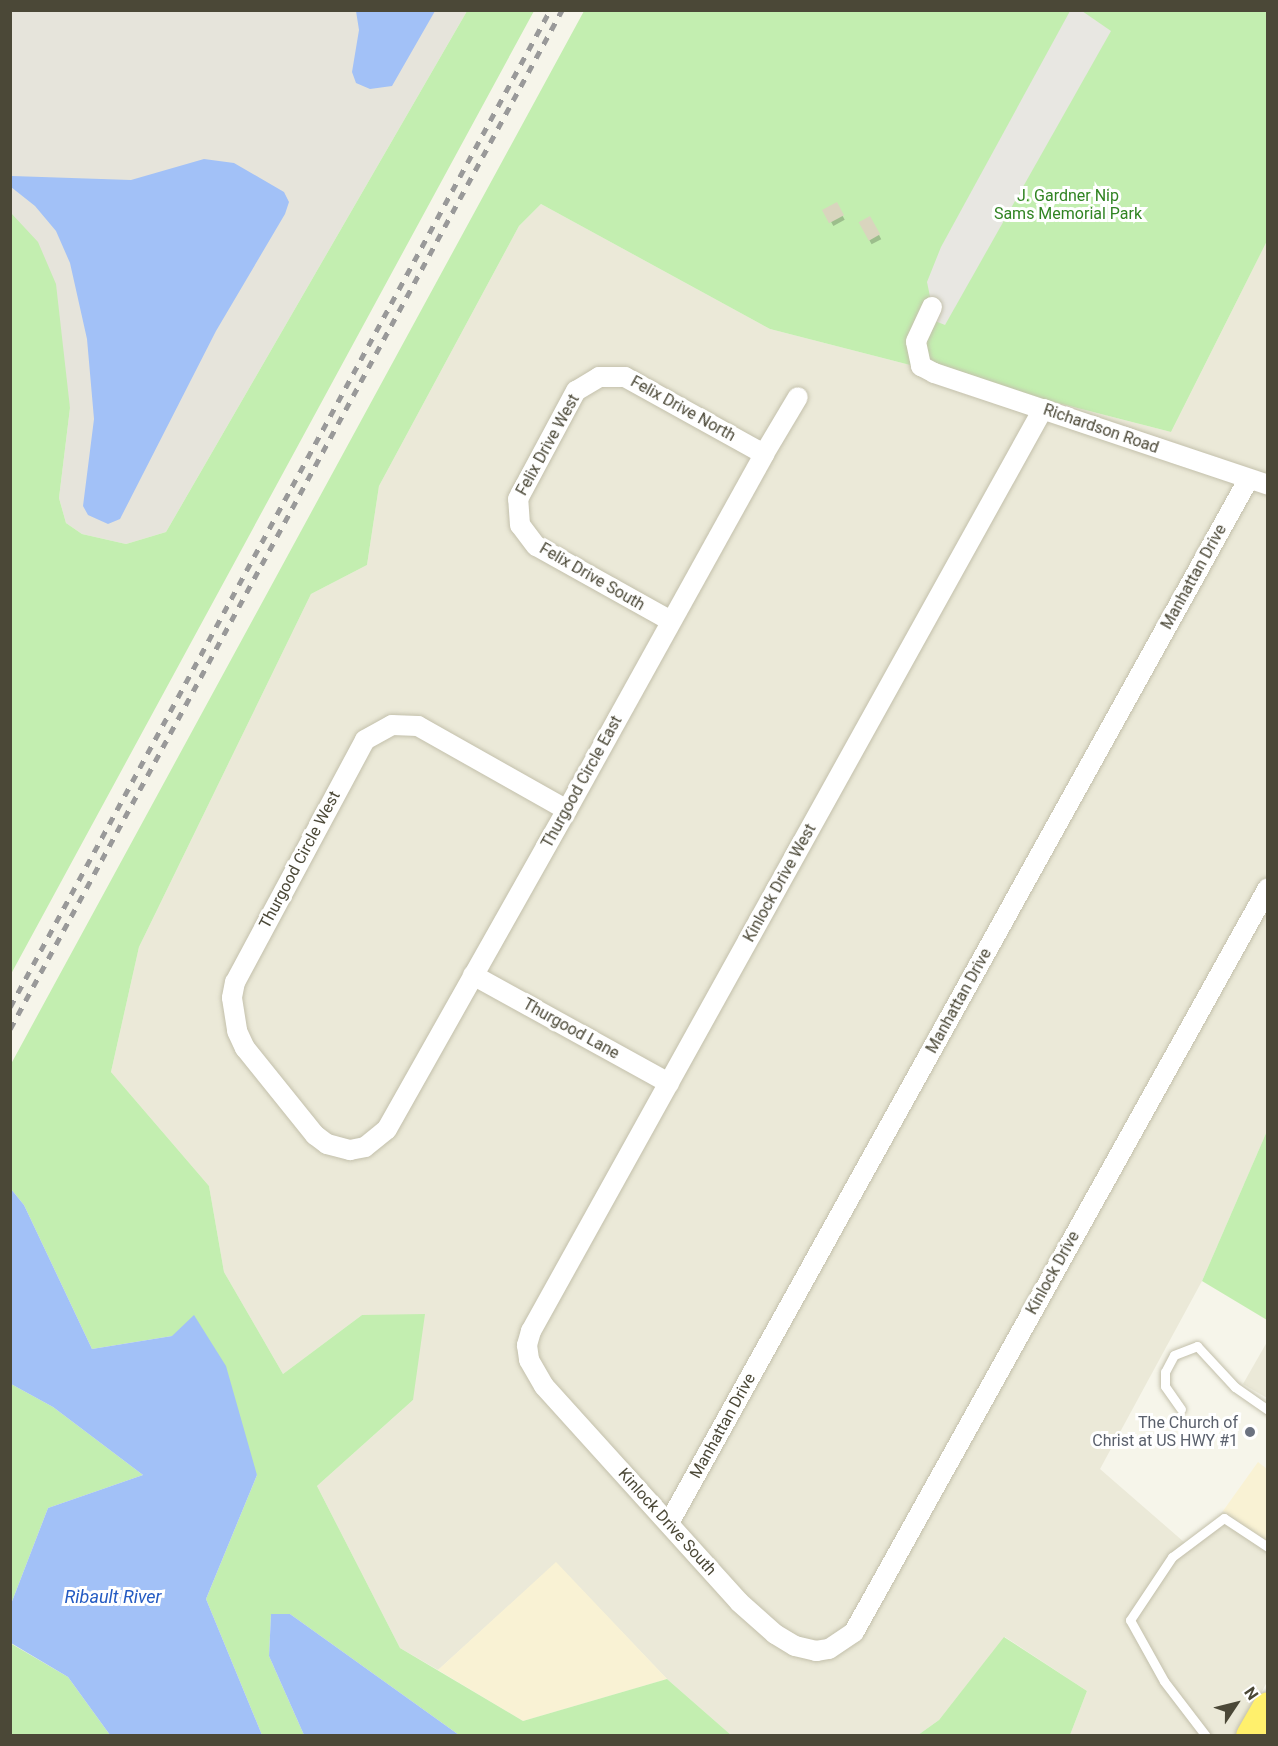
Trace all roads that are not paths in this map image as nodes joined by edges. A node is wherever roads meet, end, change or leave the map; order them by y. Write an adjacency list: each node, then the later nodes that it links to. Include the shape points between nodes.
1 (932, 307): 4 (street, Richardson Road, via 916,342 921,366 934,374)
2 (599, 377): 5 (street, Felix Drive North, via 625,376); 8 (street, Felix Drive West, via 576,391 523,489 516,512)
3 (798, 397): 5 (street, Thurgood Circle East)
4 (1043, 409): 6 (street, Richardson Road); 13 (street, Kinlock Drive West)
5 (764, 454): 9 (street, Thurgood Circle East)
6 (1248, 480): 7 (street, Richardson Road); 18 (street, Manhattan Drive)
7 (1268, 485)
8 (520, 525): 9 (street, Felix Drive South, via 536,546)
9 (670, 621): 10 (street, Thurgood Circle East)
10 (567, 810): 12 (street, Thurgood Circle East); 14 (street, Thurgood Circle West, via 418,726 392,725 365,740 235,982 232,1012 246,1048 315,1135 327,1144)
11 (1268, 888): 20 (street, Kinlock Drive, via 854,1632)
12 (473, 975): 13 (street, Thurgood Lane); 14 (street, Thurgood Circle East, via 387,1129 365,1147)
13 (669, 1083): 15 (street, Kinlock Drive West, via 531,1330)
14 (350, 1150)
15 (529, 1360): 18 (street, Kinlock Drive South, via 544,1386)
16 (1181, 1409): 17 (lane, via 1165,1386 1165,1372 1174,1355 1197,1346 1234,1387)
17 (1268, 1410)
18 (669, 1523): 20 (street, Kinlock Drive South, via 739,1602 775,1634 795,1646 816,1651)
19 (1268, 1547): 22 (lane, via 1224,1518 1172,1557 1130,1620 1164,1682)
20 (829, 1649)
21 (1268, 1708): 23 (highway)
22 (1206, 1736)
23 (1252, 1736)

